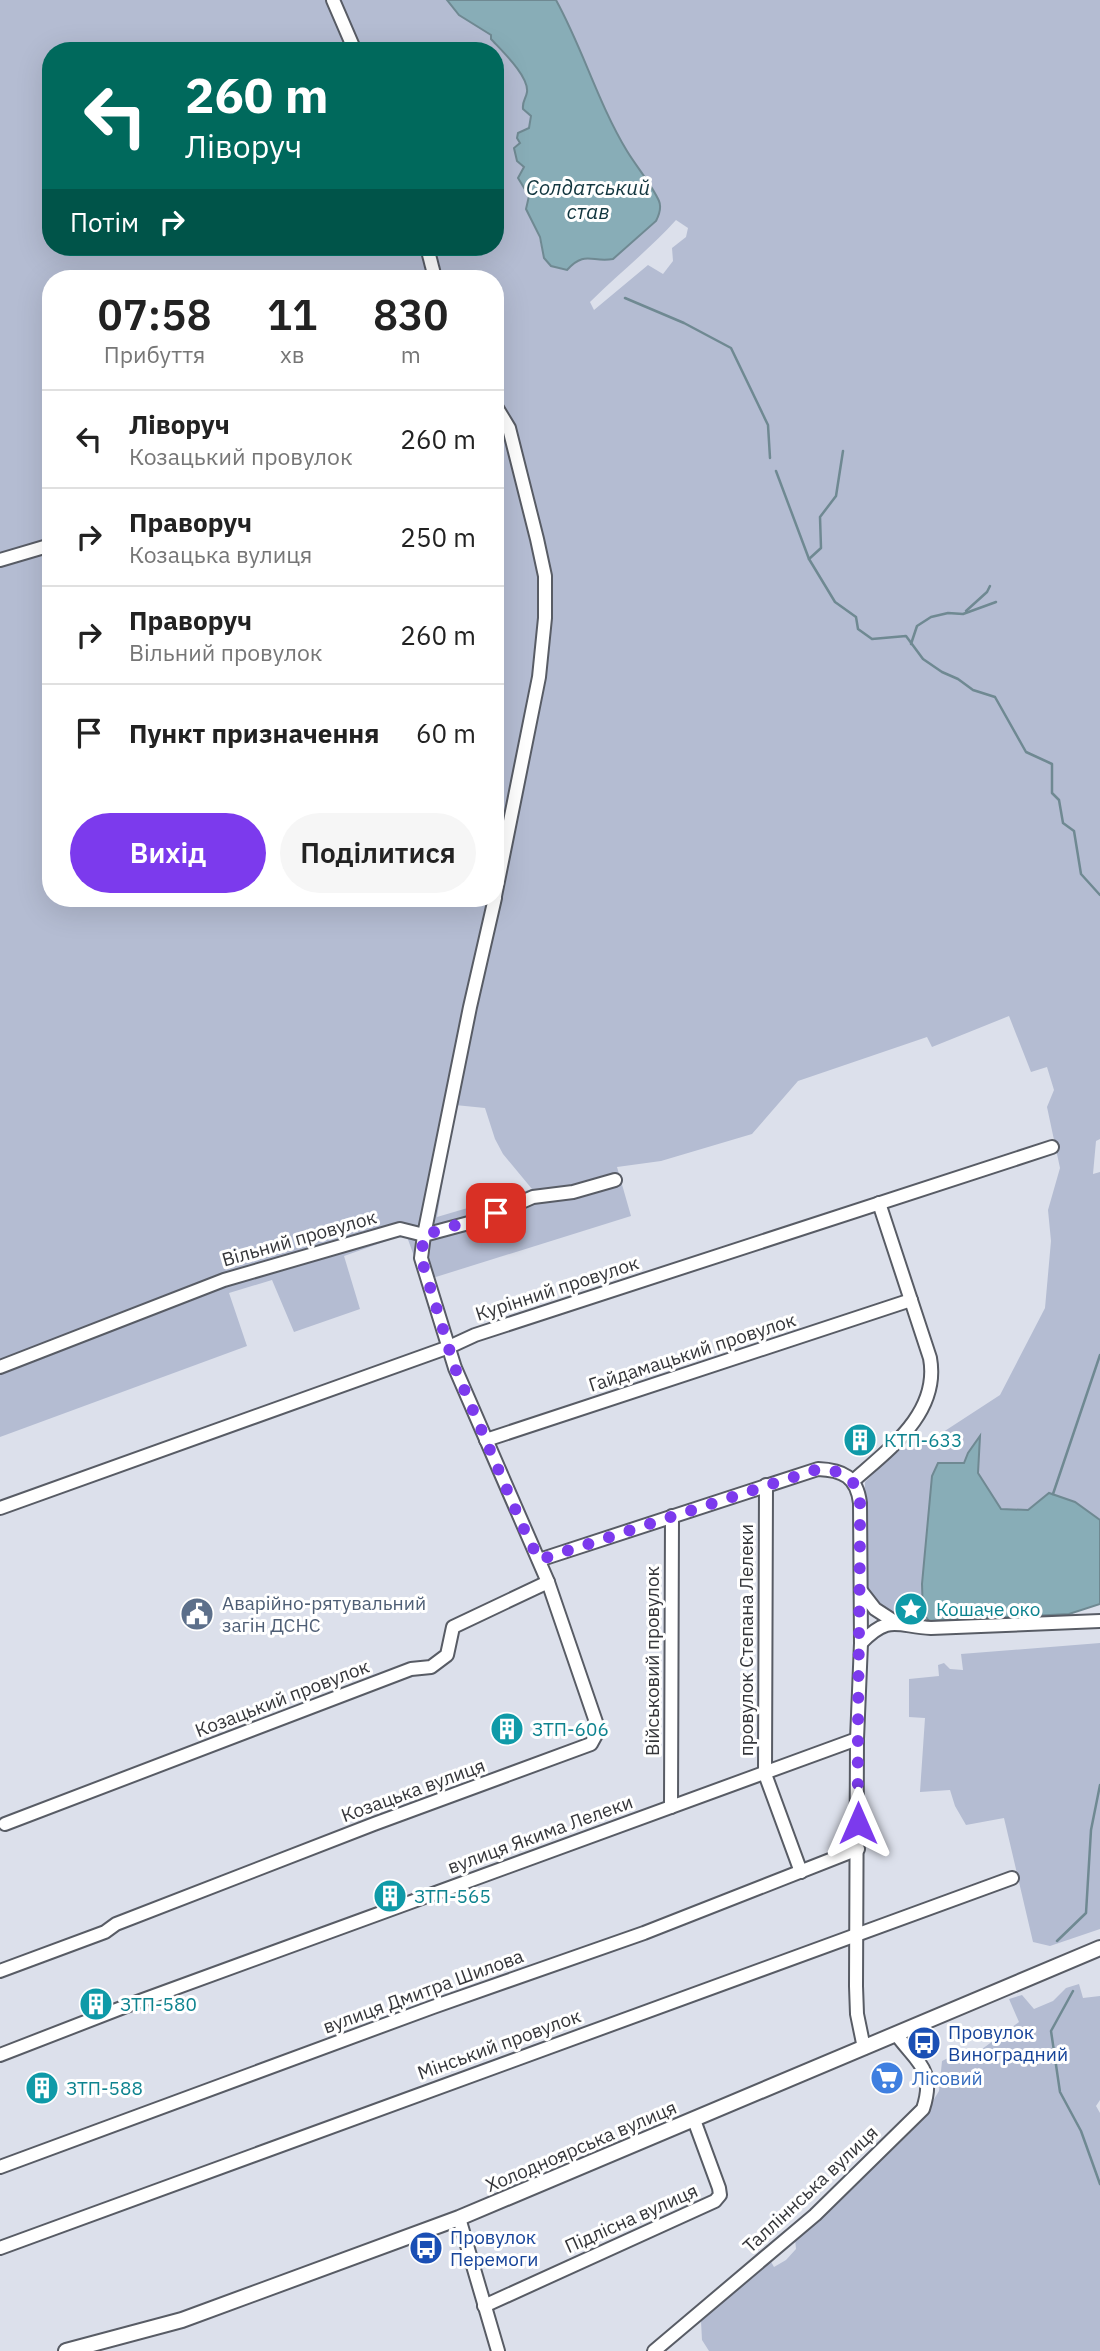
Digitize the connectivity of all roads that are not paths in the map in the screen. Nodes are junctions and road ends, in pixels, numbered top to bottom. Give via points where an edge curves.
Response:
1 (333, 0) edge
2 (351, 42) edge
3 (504, 421) edge
4 (42, 548) edge
5 (0, 560) edge
6 (504, 852) edge
7 (493, 907) edge
8 (1052, 1147) dead end
9 (615, 1180) dead end
10 (879, 1203) junction
11 (424, 1235) junction
12 (911, 1300) junction
13 (449, 1347) junction
14 (0, 1367) edge
15 (486, 1440) junction
16 (853, 1481) junction
17 (766, 1485) junction
18 (0, 1508) edge
19 (672, 1516) junction
20 (539, 1560) junction
21 (548, 1582) junction
22 (860, 1591) junction
23 (1100, 1621) edge
24 (895, 1622) junction
25 (861, 1643) junction
26 (857, 1739) junction
27 (765, 1774) junction
28 (671, 1807) junction
29 (5, 1824) dead end
30 (858, 1849) junction
31 (801, 1872) junction
32 (1012, 1878) dead end
33 (856, 1934) junction
34 (1100, 1948) edge
35 (0, 1971) edge
36 (896, 2034) junction
37 (864, 2048) junction
38 (0, 2055) edge
39 (694, 2120) junction
40 (0, 2167) edge
41 (459, 2218) junction
42 (0, 2248) edge
43 (484, 2306) junction
44 (66, 2351) edge
45 (498, 2351) edge
46 (654, 2351) edge

1 - 2 street
3 - 6 street via 545,576 545,618 539,677
4 - 5 street
7 - 11 street
8 - 10 street, Курінний провулок
9 - 11 street, Вільний провулок via 533,1197 480,1220
10 - 12 street
10 - 13 street, Курінний провулок
11 - 13 street, Козацька вулиця via 421,1258
11 - 14 street, Вільний провулок via 400,1229 224,1280
12 - 15 street, Гайдамацький провулок
12 - 16 street via 930,1358 932,1387 900,1438
13 - 15 street, Козацька вулиця
13 - 18 street, Курінний провулок
15 - 20 street, Козацька вулиця
16 - 17 street via 818,1469
16 - 22 street via 860,1503
17 - 19 street
17 - 27 street, провулок Степана Лелеки
19 - 20 street
19 - 28 street, Військовий провулок
20 - 21 street, Козацька вулиця
21 - 29 street, Козацький провулок via 453,1627 447,1655 431,1667 411,1669
21 - 35 street, Козацька вулиця via 596,1722 591,1744
22 - 24 street via 874,1609
22 - 25 street
23 - 24 street via 931,1628
24 - 25 street via 874,1629
25 - 26 street
26 - 27 street, вулиця Якима Лелеки
26 - 30 street
27 - 28 street, вулиця Якима Лелеки
27 - 31 street, провулок Степана Лелеки
28 - 38 street, вулиця Якима Лелеки
30 - 31 street, вулиця Дмитра Шилова
30 - 33 street
31 - 40 street, вулиця Дмитра Шилова
32 - 33 street, Мінський провулок
33 - 37 street via 857,2014
33 - 42 street, Мінський провулок
34 - 36 main road, Холодноярська вулиця
36 - 37 main road, Холодноярська вулиця
36 - 46 street, Талліннська вулиця via 921,2062 928,2079 923,2109 815,2215
37 - 39 main road, Холодноярська вулиця
39 - 41 main road, Холодноярська вулиця
39 - 43 street, Підлісна вулиця via 719,2188 715,2201
41 - 43 street
41 - 44 main road, Холодноярська вулиця via 182,2320
43 - 45 street

